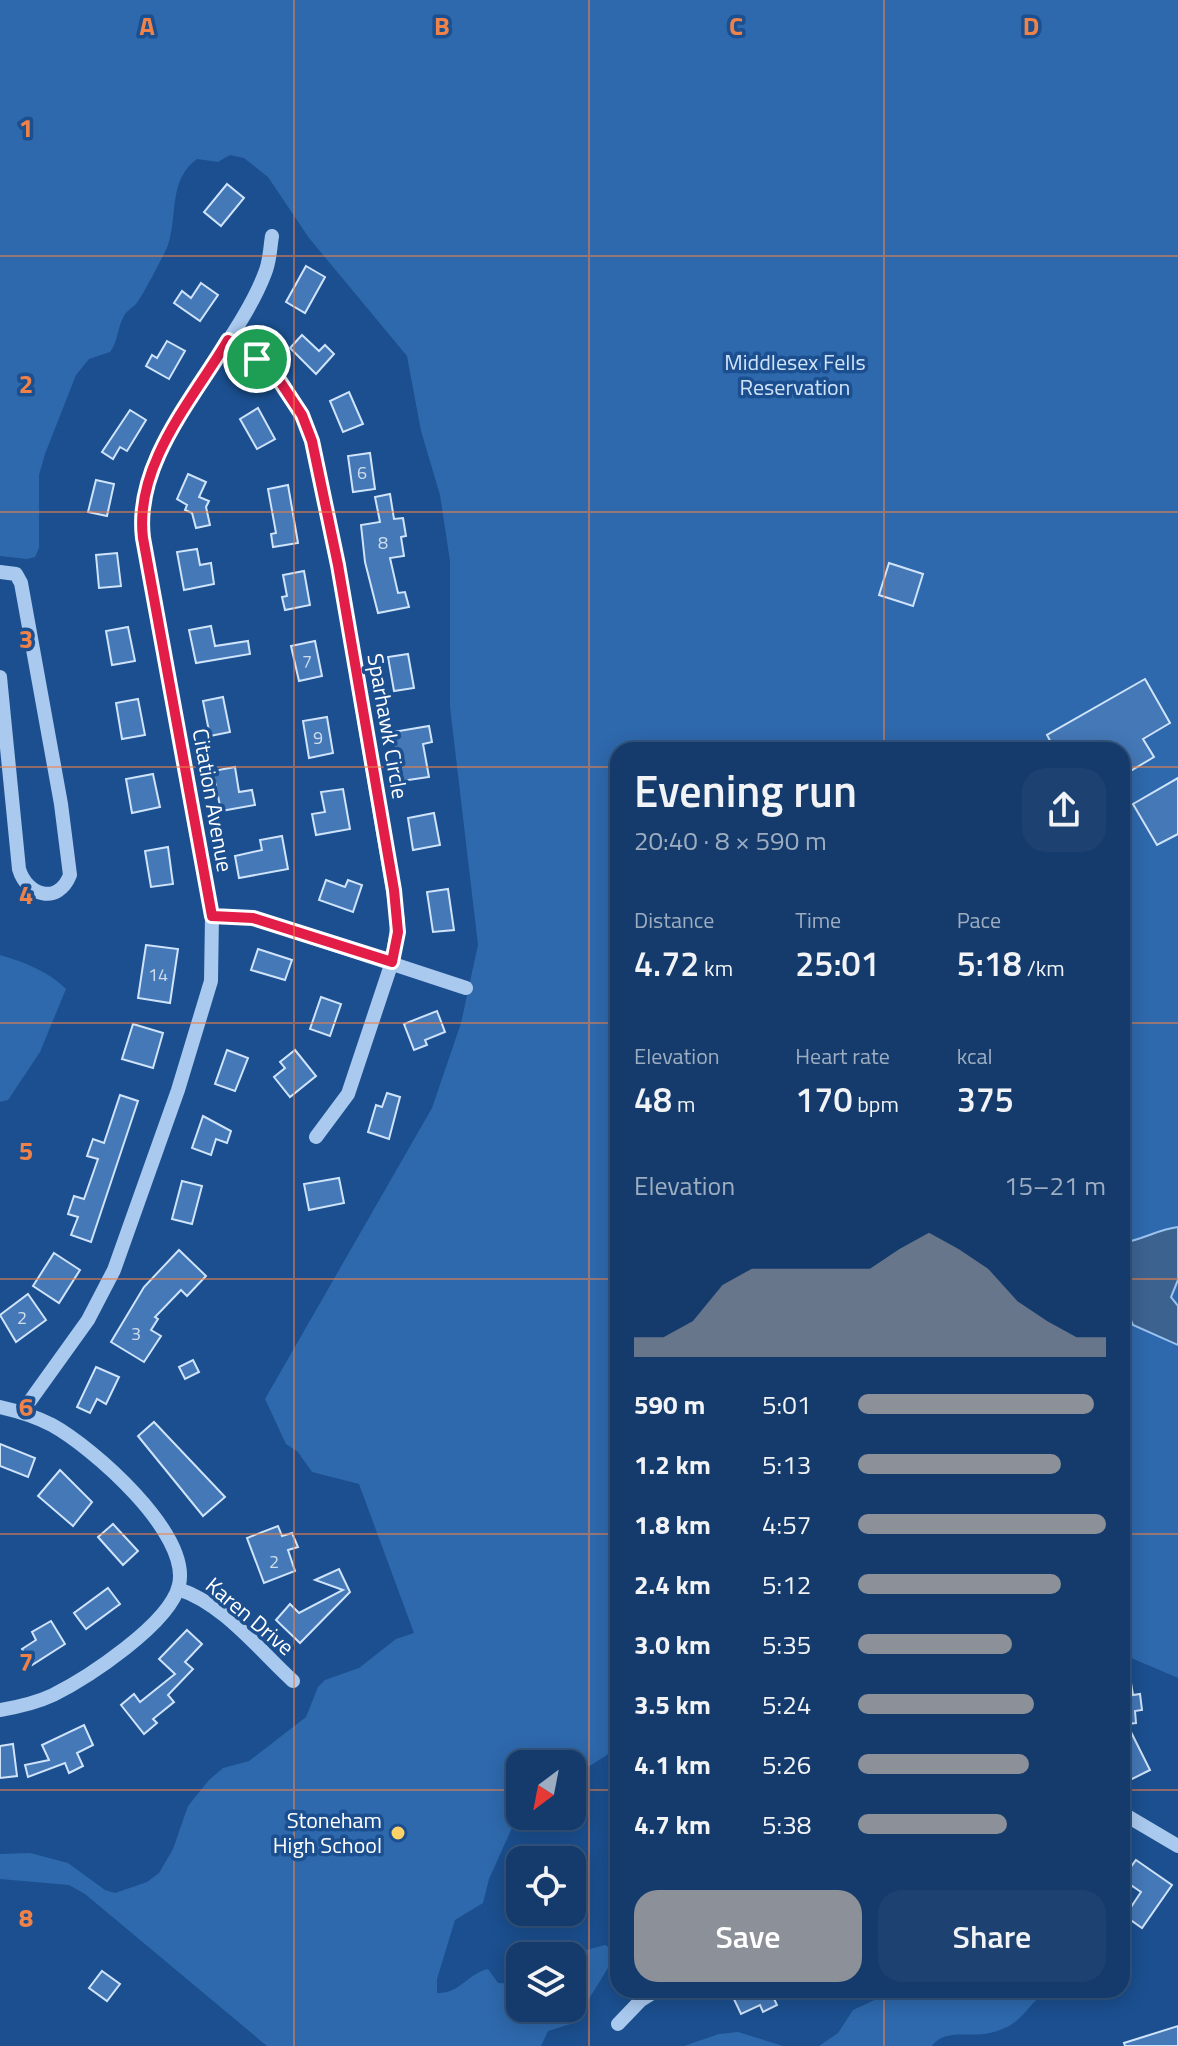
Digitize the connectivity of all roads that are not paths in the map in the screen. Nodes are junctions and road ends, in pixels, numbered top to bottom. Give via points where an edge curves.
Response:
1 (272, 236) dead end
2 (228, 340) junction
3 (0, 572) edge
4 (0, 677) edge
5 (212, 916) junction
6 (392, 962) junction
7 (466, 988) dead end
8 (316, 1137) dead end
9 (0, 1407) edge
10 (22, 1412) junction
11 (178, 1589) junction
12 (293, 1681) dead end
13 (0, 1710) edge
14 (1130, 1818) edge
15 (1178, 1846) edge
16 (644, 1998) edge
17 (618, 2024) dead end

1 - 2 street, Citation Avenue via 265,273
2 - 5 street, Citation Avenue via 153,467 141,507
2 - 6 street, Sparhawk Circle via 277,377 302,415 315,452 394,890 398,932
3 - 4 street via 13,573 21,583 61,804 70,875 53,894 30,888 19,869
5 - 6 street via 253,918
5 - 10 street, Citation Avenue via 213,964 205,1004 114,1270 83,1328
6 - 7 street
6 - 8 street, Sparhawk Circle via 348,1094
9 - 10 street
10 - 11 street via 60,1430 132,1492 172,1544 180,1573
11 - 12 street, Karen Drive via 219,1612
11 - 13 street via 154,1622 96,1668 43,1699
14 - 15 street
16 - 17 street

